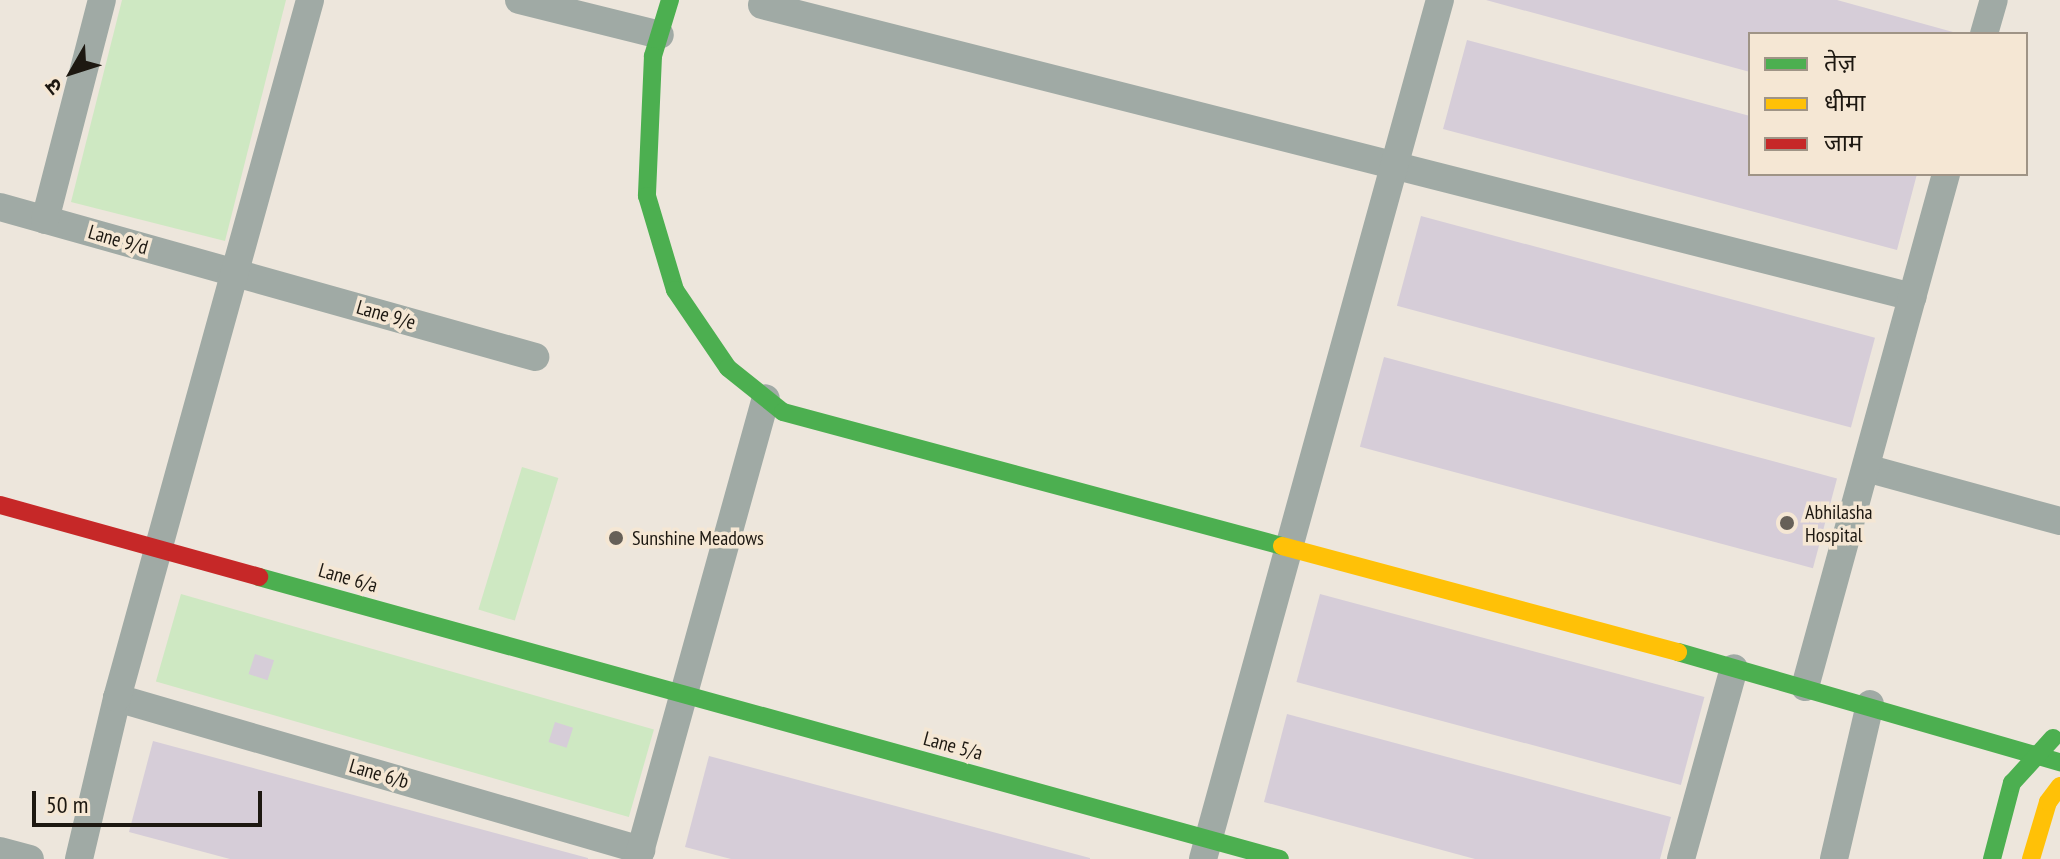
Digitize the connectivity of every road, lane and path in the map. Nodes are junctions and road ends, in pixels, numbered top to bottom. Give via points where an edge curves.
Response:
1 (102, 0) edge
2 (310, 0) edge
3 (519, 0) edge
4 (670, 0) edge
5 (1440, 0) edge
6 (1994, 0) edge
7 (762, 5) dead end
8 (1985, 32) edge
9 (660, 35) junction
10 (1394, 162) junction
11 (1945, 176) edge
12 (0, 207) edge
13 (45, 220) junction
14 (236, 274) junction
15 (1913, 297) junction
16 (535, 357) dead end
17 (766, 398) junction
18 (1866, 468) junction
19 (0, 505) edge
20 (2060, 521) edge
21 (1289, 548) junction
22 (160, 549) junction
23 (1734, 668) junction
24 (1805, 687) junction
25 (685, 695) junction
26 (117, 698) junction
27 (1870, 704) junction
28 (2060, 734) edge
29 (2035, 753) junction
30 (2060, 762) edge
31 (2060, 786) edge
32 (1206, 849) edge
33 (0, 851) edge
34 (640, 855) edge
35 (30, 859) edge
36 (79, 859) edge
37 (1280, 859) edge
38 (1681, 859) edge
39 (1834, 859) edge
40 (1992, 859) edge
41 (2031, 859) edge

1 - 13 street
2 - 14 street
3 - 9 street
4 - 9 street
5 - 10 street
6 - 8 street
7 - 10 street
9 - 17 street via 653,56 647,196 675,290 728,368
10 - 15 street
10 - 21 street
11 - 15 street
12 - 13 street, Lane 9/d
13 - 14 street, Lane 9/d
14 - 16 street, Lane 9/e
14 - 22 street
15 - 18 street
17 - 21 street via 783,412
17 - 25 street
18 - 20 street
18 - 24 street
19 - 22 street, Lane 6/a
21 - 23 street
21 - 32 street
22 - 25 street, Lane 6/a
22 - 26 street
23 - 24 street
23 - 38 street
24 - 27 street
25 - 32 street, Lane 5/a
25 - 34 street
26 - 34 street, Lane 6/b
26 - 36 street
27 - 29 street
27 - 39 street
28 - 29 street
29 - 30 street
29 - 40 street via 2012,783
31 - 41 street via 2048,802
32 - 37 street, Lane 5/a
33 - 35 street

